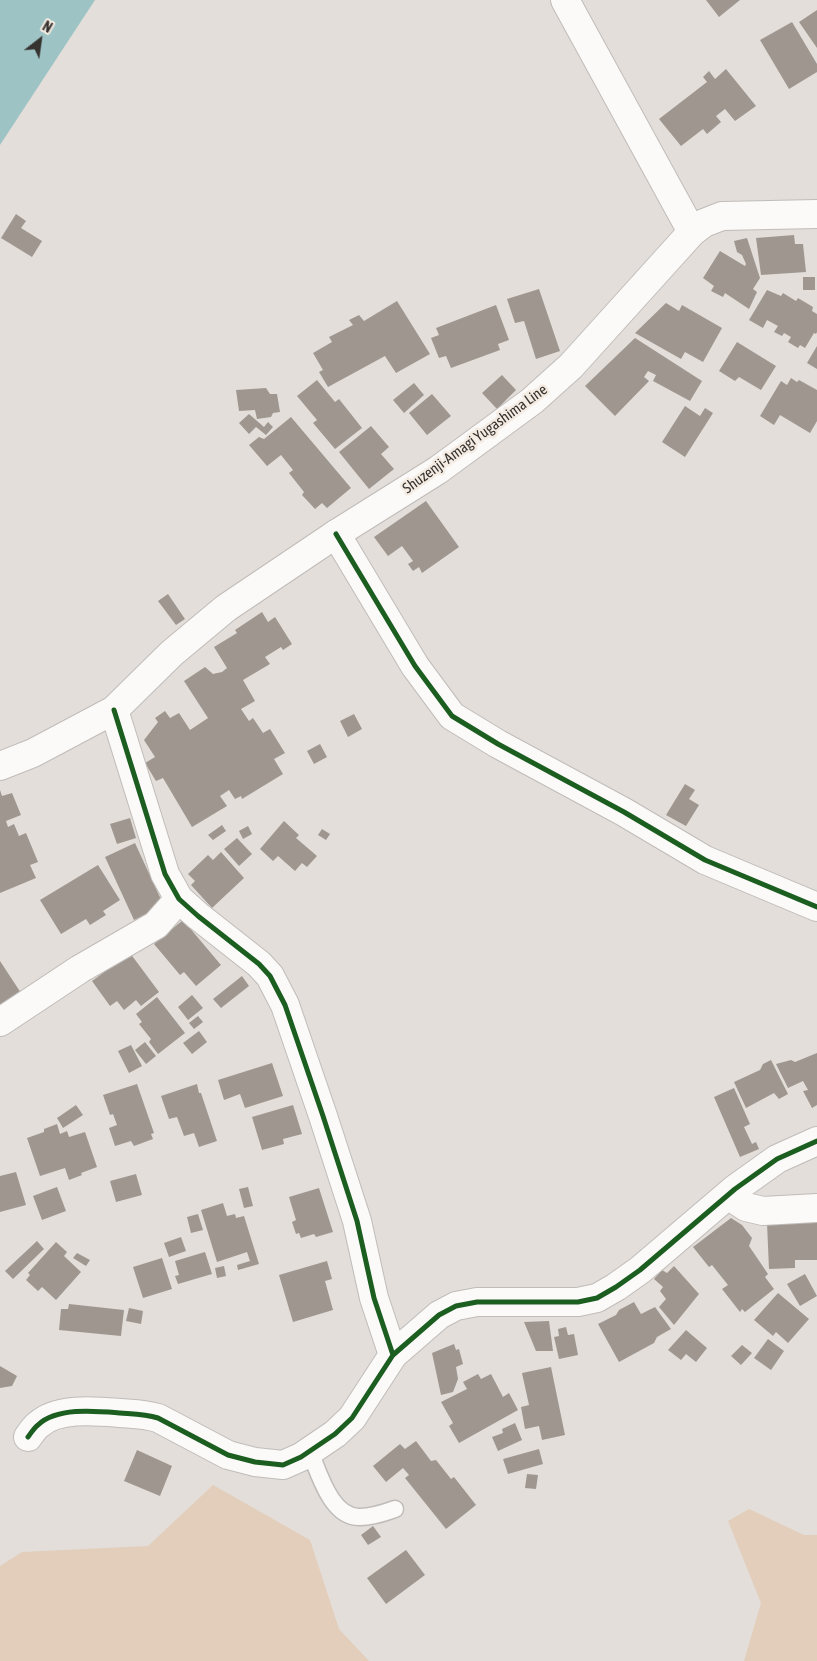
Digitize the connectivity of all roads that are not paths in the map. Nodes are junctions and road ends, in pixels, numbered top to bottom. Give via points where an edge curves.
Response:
1 (565, 0) edge
2 (817, 214) edge
3 (692, 232) junction
4 (336, 534) junction
5 (114, 710) junction
6 (0, 766) edge
7 (179, 899) junction
8 (817, 908) edge
9 (0, 1022) edge
10 (817, 1141) edge
11 (728, 1195) junction
12 (817, 1208) edge
13 (394, 1355) junction
14 (28, 1436) dead end
15 (310, 1452) junction
16 (395, 1509) dead end

1 - 3 street
2 - 3 street, Shuzenji-Amagi Yugashima Line via 722,216
3 - 4 street, Shuzenji-Amagi Yugashima Line via 571,366 532,401 438,470
4 - 5 street, Shuzenji-Amagi Yugashima Line via 226,608 172,653
4 - 8 street via 415,666 452,716 705,860
5 - 6 street, Shuzenji-Amagi Yugashima Line via 33,753
5 - 7 street via 165,874
7 - 9 street via 156,925
7 - 13 street via 259,964 270,976 285,1005 357,1221 374,1298
10 - 11 street via 777,1159
11 - 12 street via 746,1207 763,1211
11 - 13 street via 640,1270 597,1298 578,1302 476,1302 456,1306 439,1315
13 - 15 street via 352,1418
14 - 15 street via 49,1418 84,1410 146,1414 228,1455 255,1462 283,1465
15 - 16 lane via 335,1505 346,1514 358,1518

